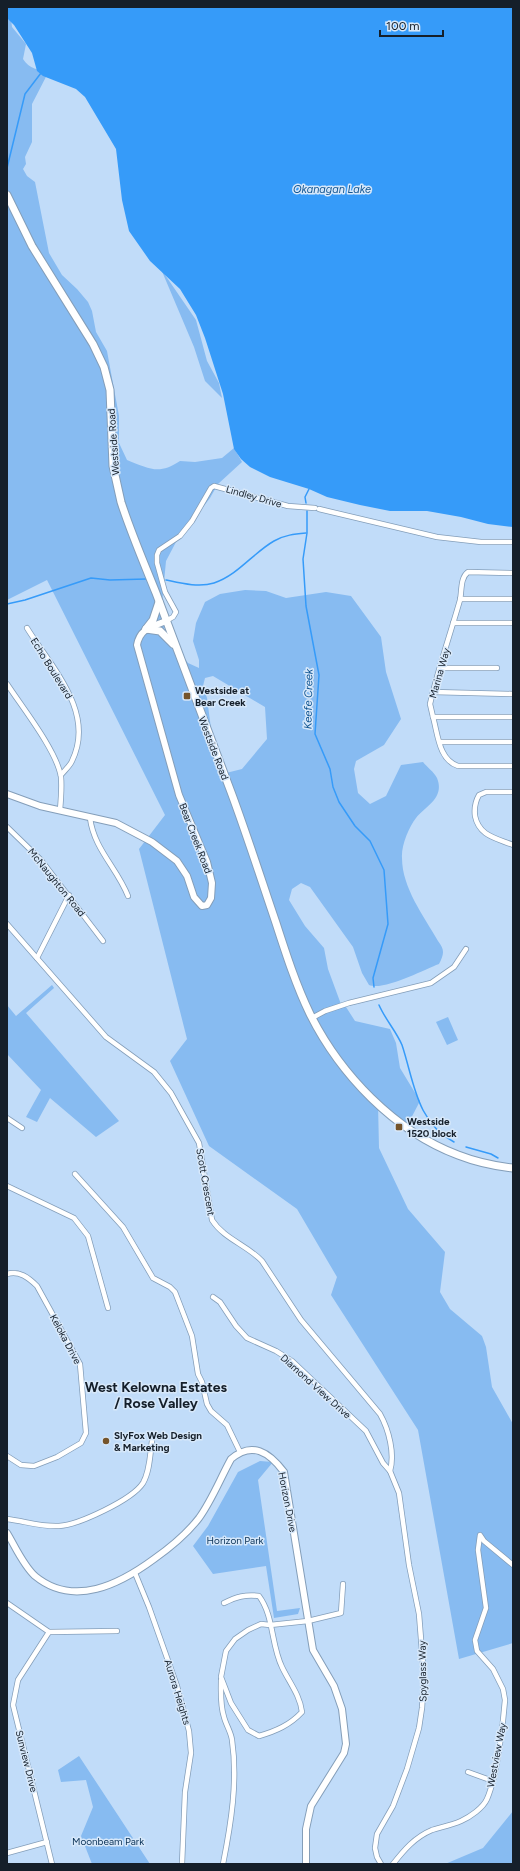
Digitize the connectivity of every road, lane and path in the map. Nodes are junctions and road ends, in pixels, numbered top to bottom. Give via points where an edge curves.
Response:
1 (7, 196) edge
2 (513, 542) edge
3 (513, 573) edge
4 (513, 599) edge
5 (460, 600) junction
6 (159, 602) junction
7 (166, 621) junction
8 (453, 623) junction
9 (513, 623) edge
10 (28, 628) dead end
11 (146, 629) junction
12 (177, 648) junction
13 (440, 668) junction
14 (497, 668) dead end
15 (7, 684) edge
16 (432, 692) junction
17 (513, 694) edge
18 (433, 717) junction
19 (513, 717) edge
20 (440, 742) junction
21 (513, 742) edge
22 (513, 766) edge
23 (61, 775) junction
24 (513, 792) edge
25 (7, 794) edge
26 (60, 810) junction
27 (90, 818) junction
28 (7, 827) edge
29 (513, 845) edge
30 (69, 895) junction
31 (128, 896) dead end
32 (7, 924) edge
33 (103, 940) dead end
34 (466, 950) dead end
35 (37, 958) junction
36 (312, 1018) junction
37 (7, 1118) edge
38 (22, 1128) dead end
39 (513, 1168) edge
40 (75, 1174) dead end
41 (7, 1186) edge
42 (7, 1274) edge
43 (213, 1297) dead end
44 (108, 1308) dead end
45 (152, 1441) dead end
46 (240, 1452) junction
47 (7, 1456) edge
48 (390, 1471) junction
49 (7, 1519) edge
50 (7, 1533) edge
51 (513, 1565) edge
52 (135, 1573) junction
53 (344, 1584) dead end
54 (7, 1603) edge
55 (224, 1603) dead end
56 (308, 1621) junction
57 (270, 1625) junction
58 (117, 1631) dead end
59 (49, 1632) junction
60 (221, 1677) junction
61 (468, 1772) dead end
62 (493, 1781) junction
63 (47, 1842) junction
64 (7, 1853) edge
65 (52, 1864) edge
66 (182, 1864) edge
67 (223, 1864) edge
68 (306, 1864) edge
69 (381, 1864) edge
70 (393, 1864) edge

1 - 6 main road, Westside Road via 32,246 93,344 104,367 110,390 112,466 116,484
2 - 7 street, Lindley Drive via 481,542 436,537 317,509 288,506 214,486 180,536 159,550 157,555 165,592 176,612
3 - 5 street, Marina Way via 468,572 462,580
4 - 5 street
5 - 8 street, Marina Way
6 - 7 main road, Westside Road
6 - 11 main road via 153,620
7 - 11 street
7 - 12 main road, Westside Road
8 - 9 street
8 - 13 street, Marina Way
10 - 23 street, Echo Boulevard via 66,688 77,713 76,748 72,762
11 - 12 main road via 160,631
11 - 27 street, Bear Creek Road via 139,636 137,645 179,795 207,862 212,883 211,898 207,905 199,904 187,876 177,860 168,853 116,823
12 - 36 main road, Westside Road
13 - 14 street
13 - 16 street, Marina Way
15 - 23 street via 45,741
16 - 17 street
16 - 18 street, Marina Way via 430,704
18 - 19 street
18 - 20 street, Marina Way
20 - 21 street
20 - 22 street, Marina Way via 445,758 451,764
23 - 26 street
24 - 29 street via 486,792 479,795 474,808 479,828
25 - 26 street, Bear Creek Road
26 - 27 street, Bear Creek Road
27 - 31 street via 96,842
28 - 30 street, McNaughton Road via 41,860
30 - 33 street, McNaughton Road
30 - 35 street
32 - 35 street, Scott Crescent
34 - 36 street via 454,967 431,983 349,1003
35 - 48 street, Scott Crescent via 106,1037 154,1072 171,1093 199,1143 212,1220 224,1233 256,1254 301,1320 380,1414 385,1423 393,1461
36 - 39 main road, Westside Road via 340,1063 378,1104 405,1125 459,1156 490,1165
37 - 38 street
40 - 46 street via 123,1227 153,1278 175,1292 192,1336 198,1374 207,1404 227,1425
41 - 44 street via 74,1218 88,1236
42 - 47 street, Keloka Drive via 13,1272 29,1278 37,1286 80,1364 86,1433 81,1443 57,1457 34,1466 21,1465
43 - 48 street, Diamond View Drive via 220,1302 247,1338 292,1361 366,1431
45 - 49 street via 142,1484 93,1517 60,1526
46 - 52 street via 231,1459 209,1501 188,1532
46 - 56 street, Horizon Drive via 257,1450 268,1454 284,1472
48 - 69 street, Spyglass Way via 399,1493 419,1614 424,1677 420,1721 407,1769 393,1806 377,1834 375,1848
50 - 52 street via 34,1575 60,1590 98,1590
51 - 62 street, Westview Way via 480,1535 478,1550 486,1608 475,1640 477,1651 493,1669 504,1689 505,1700
52 - 66 street, Aurora Heights via 171,1669 186,1713 189,1731 191,1753 185,1792
53 - 56 street via 341,1613
54 - 59 street
55 - 57 street via 243,1596 259,1596 264,1603
56 - 57 street
56 - 68 street, Horizon Drive via 313,1650 334,1686 342,1709 346,1744 344,1753 311,1807 306,1829
57 - 60 street via 261,1624 235,1640 226,1651
57 - 60 street via 281,1666 301,1702 302,1712 279,1729 259,1736 248,1730 231,1704
58 - 59 street
59 - 63 street, Sunview Drive via 18,1680 13,1705
60 - 67 street via 223,1710 232,1739 234,1787
61 - 62 street
62 - 70 street, Westview Way via 486,1801 475,1812 462,1821 420,1836
63 - 64 street
63 - 65 street, Sunview Drive

